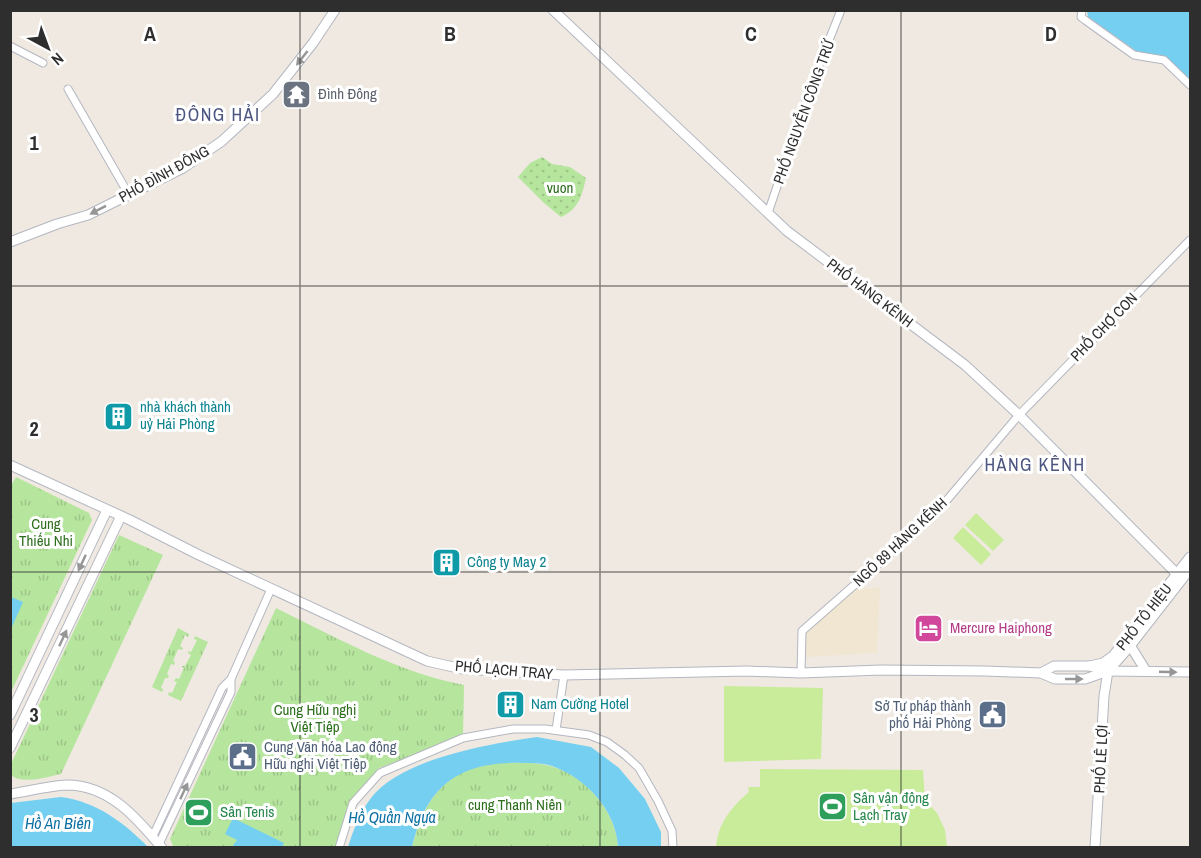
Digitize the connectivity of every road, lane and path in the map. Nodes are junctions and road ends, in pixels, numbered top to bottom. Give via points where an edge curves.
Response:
1 (335, 10) edge
2 (553, 10) edge
3 (841, 10) edge
4 (1082, 10) edge
5 (10, 46) edge
6 (43, 63) dead end
7 (1191, 85) edge
8 (68, 89) dead end
9 (129, 195) junction
10 (768, 213) junction
11 (1191, 240) edge
12 (10, 242) edge
13 (1019, 415) junction
14 (10, 465) edge
15 (107, 510) junction
16 (121, 516) junction
17 (1191, 557) edge
18 (1191, 569) edge
19 (1180, 576) junction
20 (271, 589) junction
21 (1129, 643) junction
22 (40, 654) junction
23 (52, 660) junction
24 (1089, 666) junction
25 (1108, 671) junction
26 (1146, 671) junction
27 (1191, 672) edge
28 (801, 673) junction
29 (1041, 673) junction
30 (564, 675) junction
31 (231, 679) junction
32 (10, 715) edge
33 (556, 730) junction
34 (200, 735) junction
35 (209, 739) junction
36 (10, 748) edge
37 (183, 770) junction
38 (192, 774) junction
39 (10, 794) edge
40 (153, 836) junction
41 (161, 846) edge
42 (339, 848) edge
43 (672, 848) edge
44 (1095, 848) edge

1 -> 9 main road, PHỐ ĐÌNH ĐÔNG via 273,94 222,141 183,168
2 - 10 main road, PHỐ HÀNG KÊNH
3 - 10 street, PHỐ NGUYỄN CÔNG TRỨ
4 - 7 street via 1081,17 1134,55 1164,60
5 - 6 street
8 - 9 street
9 -> 12 main road, PHỐ ĐÌNH ĐÔNG via 88,215
10 - 13 main road, PHỐ HÀNG KÊNH via 955,357
11 - 13 street, PHỐ CHỢ CON
13 - 19 main road, PHỐ HÀNG KÊNH
13 - 28 street, NGÕ 89 HÀNG KÊNH via 941,507 802,632
14 - 15 main road, PHỐ LẠCH TRAY
15 - 16 main road, PHỐ LẠCH TRAY
15 -> 22 main road
16 - 20 main road, PHỐ LẠCH TRAY
23 -> 16 main road
17 - 19 main road, PHỐ TÔ HIỆU
18 - 19 main road, PHỐ TÔ HIỆU
19 - 21 main road, PHỐ TÔ HIỆU
20 - 30 main road, PHỐ LẠCH TRAY via 427,661 462,669
20 - 31 street
21 - 24 main road, PHỐ TÔ HIỆU via 1103,663
21 - 25 main road, PHỐ TÔ HIỆU
21 - 26 main road
22 - 23 main road
22 - 32 main road
23 - 36 main road
24 - 25 main road, PHỐ LẠCH TRAY
24 - 29 main road, PHỐ LẠCH TRAY via 1054,666
25 - 26 main road
29 -> 25 main road, PHỐ LẠCH TRAY via 1055,679 1085,679
25 - 44 main road, PHỐ LÊ LỢI
26 -> 27 main road
28 - 29 main road, PHỐ LẠCH TRAY
28 - 30 main road, PHỐ LẠCH TRAY
30 - 33 street
31 - 34 street via 222,688
31 - 35 street via 231,692
33 - 42 street via 513,729 463,738 380,773 353,803
33 - 43 street via 607,742 639,768 672,831
34 - 35 street
34 - 37 street
35 - 38 street
37 - 38 street
37 - 40 street
41 -> 38 street
39 - 40 main road via 81,786 122,805
40 - 41 main road

